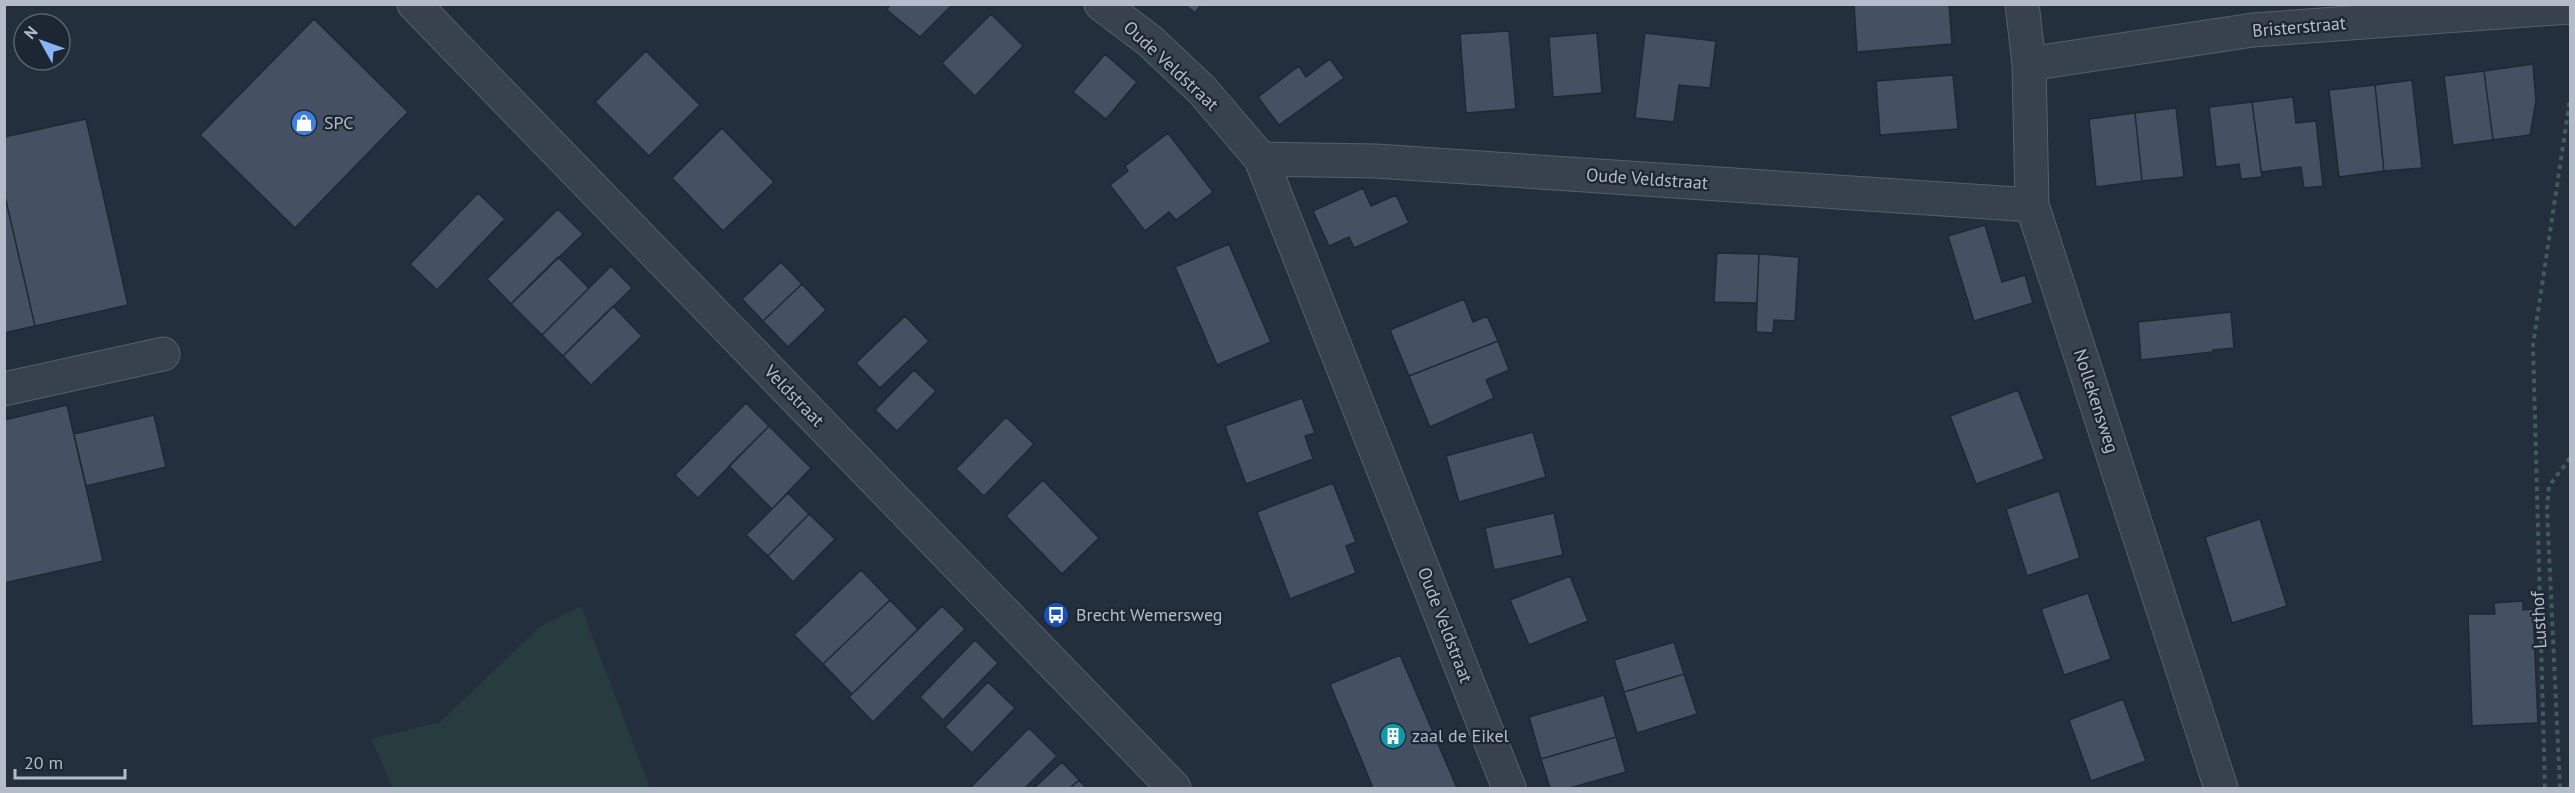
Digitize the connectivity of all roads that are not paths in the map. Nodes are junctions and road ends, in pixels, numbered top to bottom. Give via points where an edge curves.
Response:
1 (414, 4) edge
2 (1101, 4) edge
3 (2022, 4) edge
4 (2571, 7) edge
5 (2252, 17) edge
6 (2029, 64) junction
7 (1262, 159) junction
8 (2032, 205) junction
9 (163, 354) dead end
10 (4, 389) edge
11 (1174, 789) edge
12 (1509, 789) edge
13 (2221, 789) edge

1 - 11 street, Veldstraat
2 - 7 street, Oude Veldstraat via 1150,41 1202,90
3 - 6 street, Nollekensweg
4 - 5 street, Bristerstraat
5 - 6 street, Bristerstraat
6 - 8 street, Nollekensweg
7 - 8 street, Oude Veldstraat via 1376,162
7 - 12 street, Oude Veldstraat
8 - 13 street, Nollekensweg
9 - 10 street

